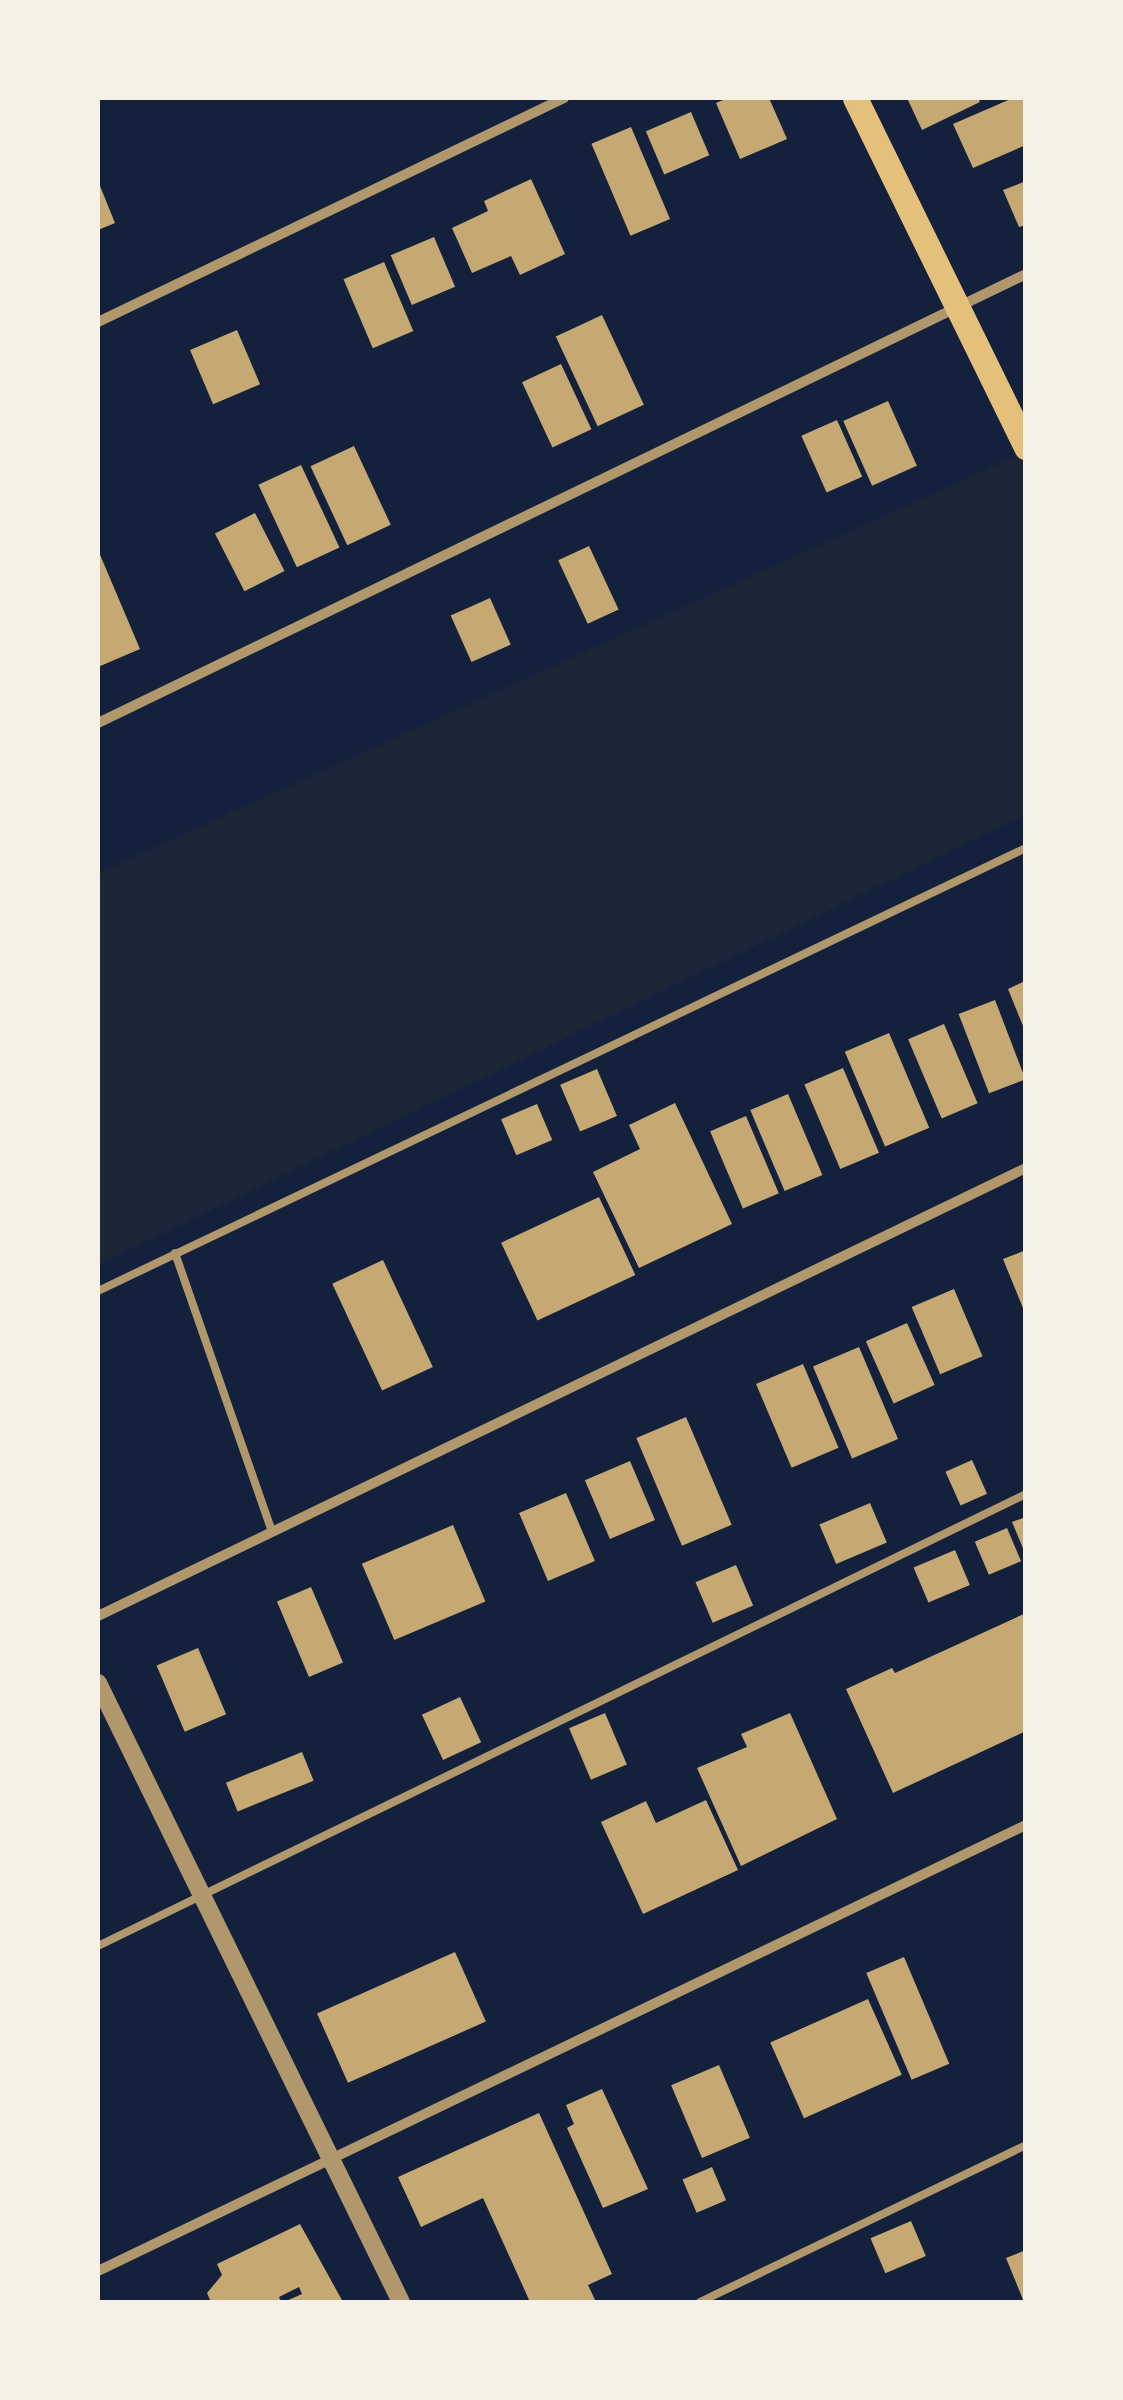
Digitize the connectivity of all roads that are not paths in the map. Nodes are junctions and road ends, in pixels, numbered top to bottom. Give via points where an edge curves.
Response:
1 (564, 98) edge
2 (855, 98) edge
3 (1026, 274) edge
4 (956, 306) junction
5 (98, 322) edge
6 (1026, 448) edge
7 (98, 723) edge
8 (1026, 848) edge
9 (1026, 1168) edge
10 (175, 1254) junction
11 (98, 1291) edge
12 (1026, 1494) edge
13 (272, 1532) junction
14 (98, 1616) edge
15 (98, 1683) edge
16 (1026, 1825) edge
17 (202, 1897) junction
18 (98, 1946) edge
19 (1026, 2145) edge
20 (330, 2160) junction
21 (98, 2271) edge
22 (400, 2302) edge
23 (700, 2302) edge

1 - 5 street
2 - 4 main road
3 - 4 street
4 - 6 main road
4 - 7 street
8 - 10 lane
9 - 13 street
10 - 11 lane
10 - 13 lane
12 - 17 lane
13 - 14 street
15 - 17 street
16 - 20 street
17 - 18 lane
17 - 20 street
19 - 23 lane
20 - 21 street
20 - 22 street

